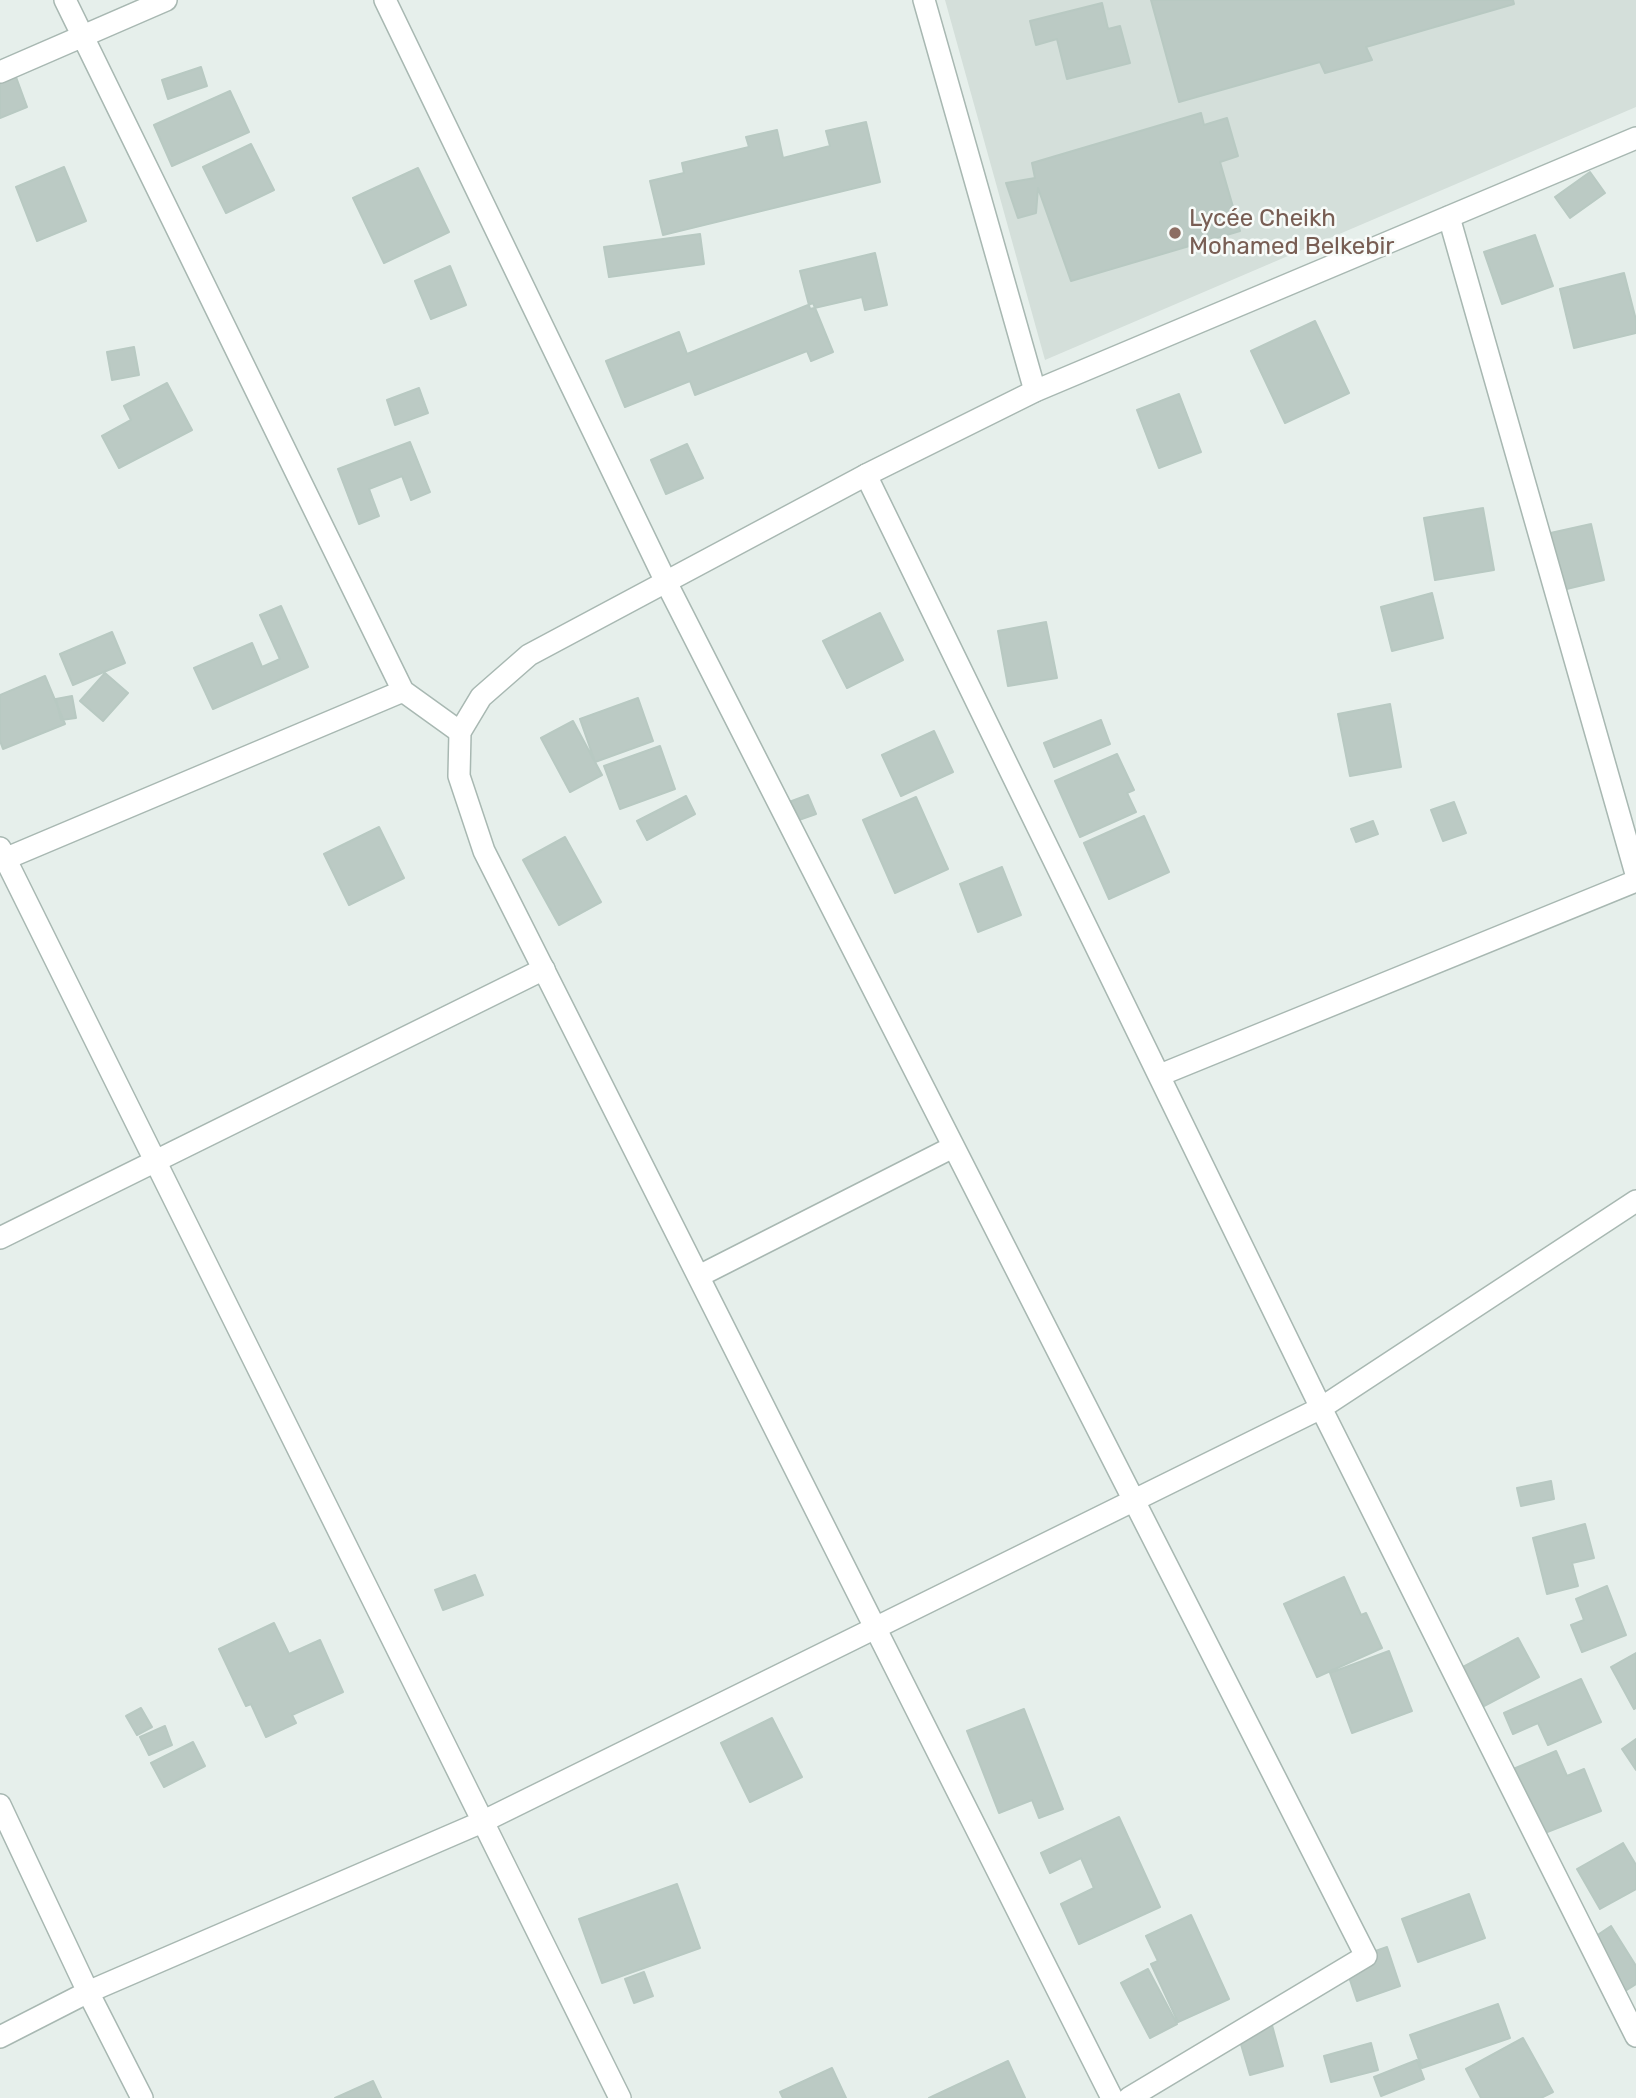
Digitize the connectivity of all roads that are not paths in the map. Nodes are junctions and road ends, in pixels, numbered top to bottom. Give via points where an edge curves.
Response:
1 (65, 0) edge
2 (166, 0) edge
3 (385, 0) edge
4 (924, 0) edge
5 (82, 37) junction
6 (0, 72) edge
7 (1636, 138) edge
8 (1449, 217) junction
9 (1035, 391) junction
10 (866, 475) junction
11 (666, 582) junction
12 (403, 691) junction
13 (460, 732) junction
14 (2, 856) edge
15 (1636, 874) edge
16 (1636, 881) edge
17 (544, 969) junction
18 (1160, 1075) junction
19 (953, 1147) junction
20 (154, 1162) junction
21 (1636, 1201) edge
22 (0, 1238) edge
23 (699, 1276) junction
24 (1321, 1408) junction
25 (1133, 1501) junction
26 (876, 1628) junction
27 (0, 1805) edge
28 (482, 1822) junction
29 (88, 1992) junction
30 (1636, 2036) edge
31 (0, 2037) edge
32 (142, 2098) edge
33 (620, 2098) edge
34 (1112, 2098) edge
35 (1129, 2098) edge

1 - 5 street
2 - 5 street
3 - 11 street
4 - 9 street
5 - 6 street
5 - 12 street
7 - 8 street
8 - 9 street
8 - 15 street
9 - 10 street
10 - 11 street
10 - 18 street
11 - 13 street via 529,655 481,697
11 - 19 street
12 - 13 street
12 - 14 street
13 - 17 street via 458,776 484,850
14 - 20 street
16 - 18 street
17 - 20 street
17 - 23 street
18 - 24 street
19 - 23 street
19 - 25 street
20 - 22 street
20 - 28 street
21 - 24 street
23 - 26 street
24 - 25 street
24 - 30 street
25 - 26 street
25 - 35 street via 1366,1956
26 - 28 street
26 - 34 street
27 - 29 street
28 - 29 street
28 - 33 street
29 - 31 street
29 - 32 street

